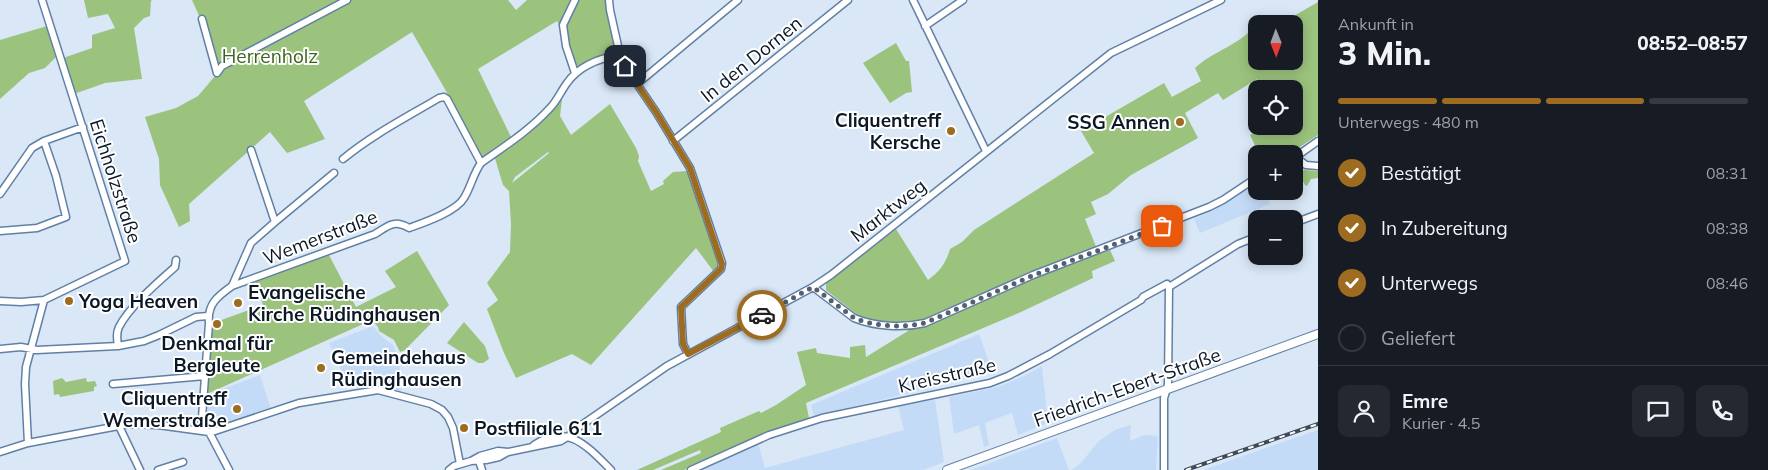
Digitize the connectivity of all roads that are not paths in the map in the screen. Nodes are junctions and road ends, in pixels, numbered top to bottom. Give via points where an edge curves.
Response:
1 (42, 0) edge
2 (347, 0) edge
3 (575, 0) edge
4 (609, 0) edge
5 (738, 0) edge
6 (848, 0) edge
7 (913, 0) edge
8 (963, 0) edge
9 (1221, 0) edge
10 (202, 19) dead end
11 (925, 26) junction
12 (620, 55) junction
13 (575, 73) junction
14 (637, 84) junction
15 (83, 127) junction
16 (44, 141) junction
17 (673, 141) junction
18 (1318, 141) edge
19 (251, 150) dead end
20 (986, 151) junction
21 (1303, 152) edge
22 (343, 159) dead end
23 (481, 163) junction
24 (1303, 163) edge
25 (1318, 166) edge
26 (334, 173) dead end
27 (1248, 183) edge
28 (0, 194) edge
29 (1318, 214) edge
30 (1303, 220) edge
31 (275, 222) junction
32 (0, 232) edge
33 (1248, 240) edge
34 (176, 260) dead end
35 (232, 286) junction
36 (813, 287) junction
37 (1169, 287) junction
38 (44, 300) junction
39 (0, 301) edge
40 (208, 316) junction
41 (1318, 334) edge
42 (118, 346) junction
43 (30, 348) junction
44 (0, 349) edge
45 (688, 354) junction
46 (205, 376) junction
47 (113, 384) dead end
48 (1166, 390) junction
49 (119, 426) junction
50 (201, 430) junction
51 (209, 432) junction
52 (569, 436) junction
53 (28, 443) junction
54 (0, 452) edge
55 (479, 459) junction
56 (183, 462) dead end
57 (458, 467) edge
58 (140, 470) edge
59 (158, 470) edge
60 (229, 470) edge
61 (449, 470) edge
62 (482, 470) edge
63 (611, 470) edge
64 (691, 470) edge
65 (948, 470) edge
66 (1164, 470) edge

1 - 15 street, Eichholzstraße
2 - 10 street via 222,66 217,73
3 - 13 street via 563,25
4 - 12 street
5 - 14 street
6 - 17 street, In den Dornen
7 - 11 street
8 - 11 street
9 - 20 street, Marktweg via 1111,53
11 - 20 street
12 - 13 street, Wemerstraße via 596,61
12 - 14 street
13 - 23 street, Wemerstraße via 556,101 526,131
14 - 17 street
15 - 16 street
15 - 38 street, Eichholzstraße via 125,261
16 - 28 street via 32,148
16 - 32 street via 66,217 37,228
17 - 45 street via 690,168 722,264 721,269 681,307 683,344
18 - 21 street
19 - 31 street
20 - 36 street, Marktweg
22 - 23 street via 399,122 444,98
23 - 35 street, Wemerstraße via 459,204 408,231 400,223 395,223 375,234
24 - 25 street
26 - 31 street
27 - 36 street via 1209,207 1034,275 918,325 861,321
29 - 30 street
31 - 35 street via 251,243
33 - 37 street, Kreisstraße
34 - 42 street via 175,267 127,314 119,327
35 - 40 street, Wemerstraße via 217,296
36 - 45 street, Marktweg
37 - 48 street
37 - 64 street, Kreisstraße via 1167,284 1050,354 990,383 822,418 769,435
38 - 39 street
38 - 43 street
40 - 42 street via 196,317 159,335
40 - 46 street, Wemerstraße
41 - 48 street, Friedrich-Ebert-Straße
42 - 43 street
43 - 44 street
43 - 53 street via 25,384
45 - 52 street, Marktweg
46 - 47 street
46 - 50 street, Wemerstraße
48 - 65 street, Friedrich-Ebert-Straße
48 - 66 street
49 - 50 street via 140,424
49 - 53 street
49 - 58 street
50 - 51 street
51 - 57 street via 299,403 378,390 442,410 453,428
51 - 60 street
52 - 55 street via 561,441 508,452 498,451
52 - 63 street
53 - 54 street
55 - 57 street
55 - 62 street
56 - 59 street
57 - 61 street

